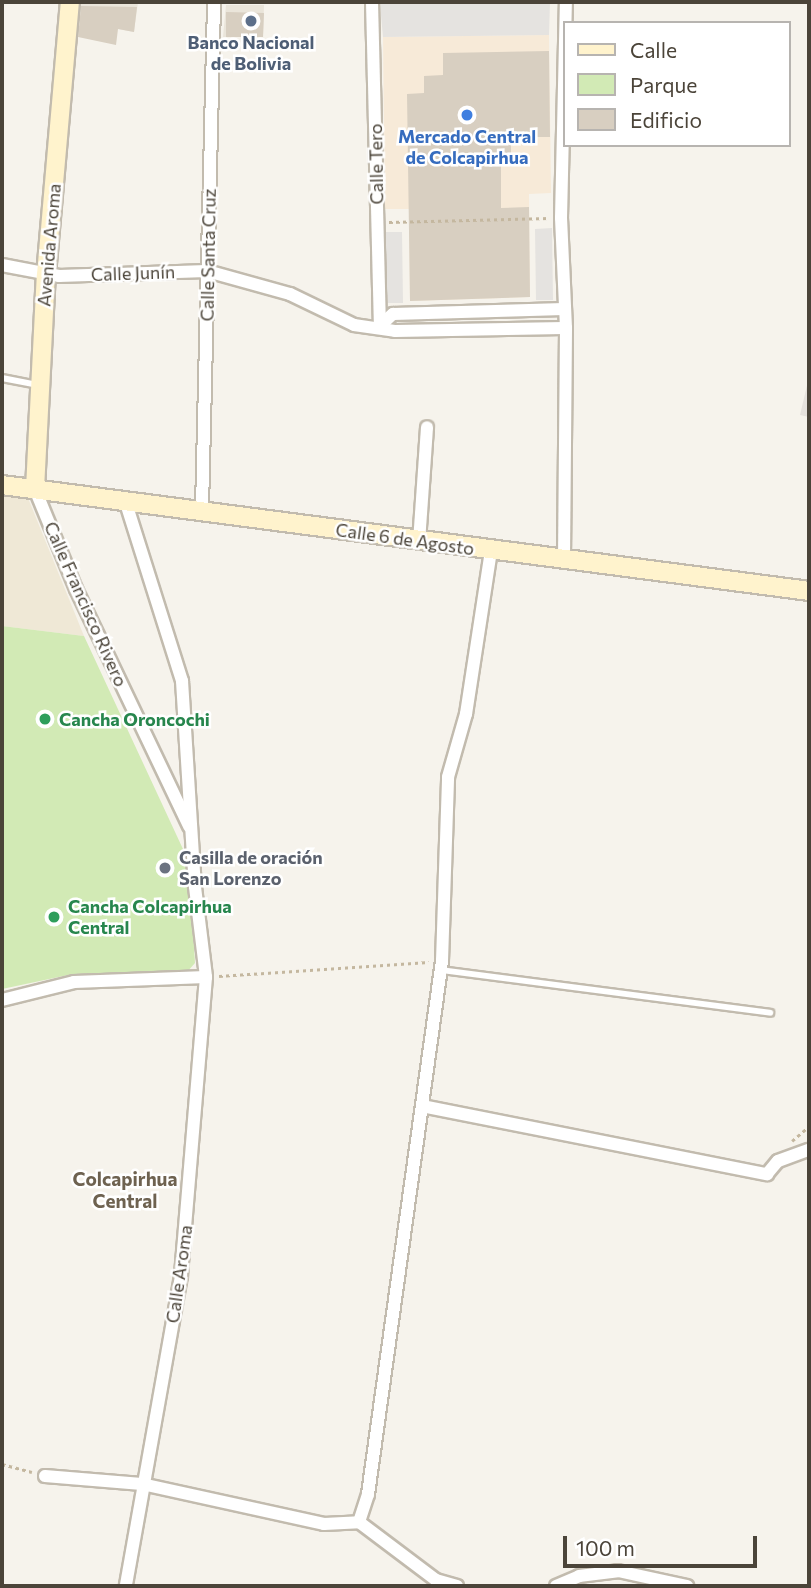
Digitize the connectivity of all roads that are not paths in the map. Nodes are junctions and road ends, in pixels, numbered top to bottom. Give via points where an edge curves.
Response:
1 (70, 2) edge
2 (214, 2) edge
3 (372, 2) edge
4 (566, 2) edge
5 (566, 21) edge
6 (563, 147) edge
7 (2, 265) edge
8 (207, 271) junction
9 (46, 275) junction
10 (564, 309) junction
11 (380, 326) junction
12 (566, 328) junction
13 (2, 378) edge
14 (39, 386) junction
15 (427, 428) dead end
16 (2, 485) edge
17 (36, 489) junction
18 (125, 500) junction
19 (202, 509) junction
20 (419, 542) junction
21 (491, 550) junction
22 (564, 559) junction
23 (809, 591) edge
24 (192, 833) junction
25 (441, 966) junction
26 (206, 977) junction
27 (2, 1000) edge
28 (770, 1013) dead end
29 (422, 1106) junction
30 (809, 1150) edge
31 (45, 1476) road end
32 (142, 1484) junction
33 (359, 1522) junction
34 (126, 1586) edge
35 (457, 1586) edge
36 (556, 1586) edge
37 (687, 1586) edge

1 - 9 main road, Avenida Aroma
2 - 8 street, Calle Santa Cruz
3 - 11 street, Calle Tero
4 - 5 street
6 - 10 street
7 - 9 street, Calle Junín
8 - 9 street, Calle Junín
8 - 11 street, Calle Junín via 290,293 354,325
8 - 19 street, Calle Santa Cruz
9 - 14 main road, Avenida Aroma
10 - 11 street via 393,314
10 - 12 street
11 - 12 street, Calle Junín via 394,331
12 - 22 street
13 - 14 lane
14 - 17 main road, Avenida Aroma
15 - 20 street
16 - 17 main road, Calle 6 de Agosto
17 - 18 main road, Calle 6 de Agosto
17 - 24 street, Calle Francisco Rivero via 76,589
18 - 19 main road, Calle 6 de Agosto
18 - 24 street, Calle Aroma via 182,681
19 - 20 main road, Calle 6 de Agosto
20 - 21 main road, Calle 6 de Agosto
21 - 22 main road, Calle 6 de Agosto
21 - 25 street via 466,714 448,777
22 - 23 main road, Calle 6 de Agosto
24 - 26 street, Calle Aroma
25 - 28 lane
25 - 29 street
26 - 27 street via 74,982
26 - 32 street, Calle Aroma via 181,1276
29 - 30 street via 768,1174 778,1161
29 - 33 street via 368,1494
31 - 32 street
32 - 33 street via 324,1524
32 - 34 street, Calle Aroma
33 - 35 street via 436,1580
36 - 37 street via 579,1576 618,1571

